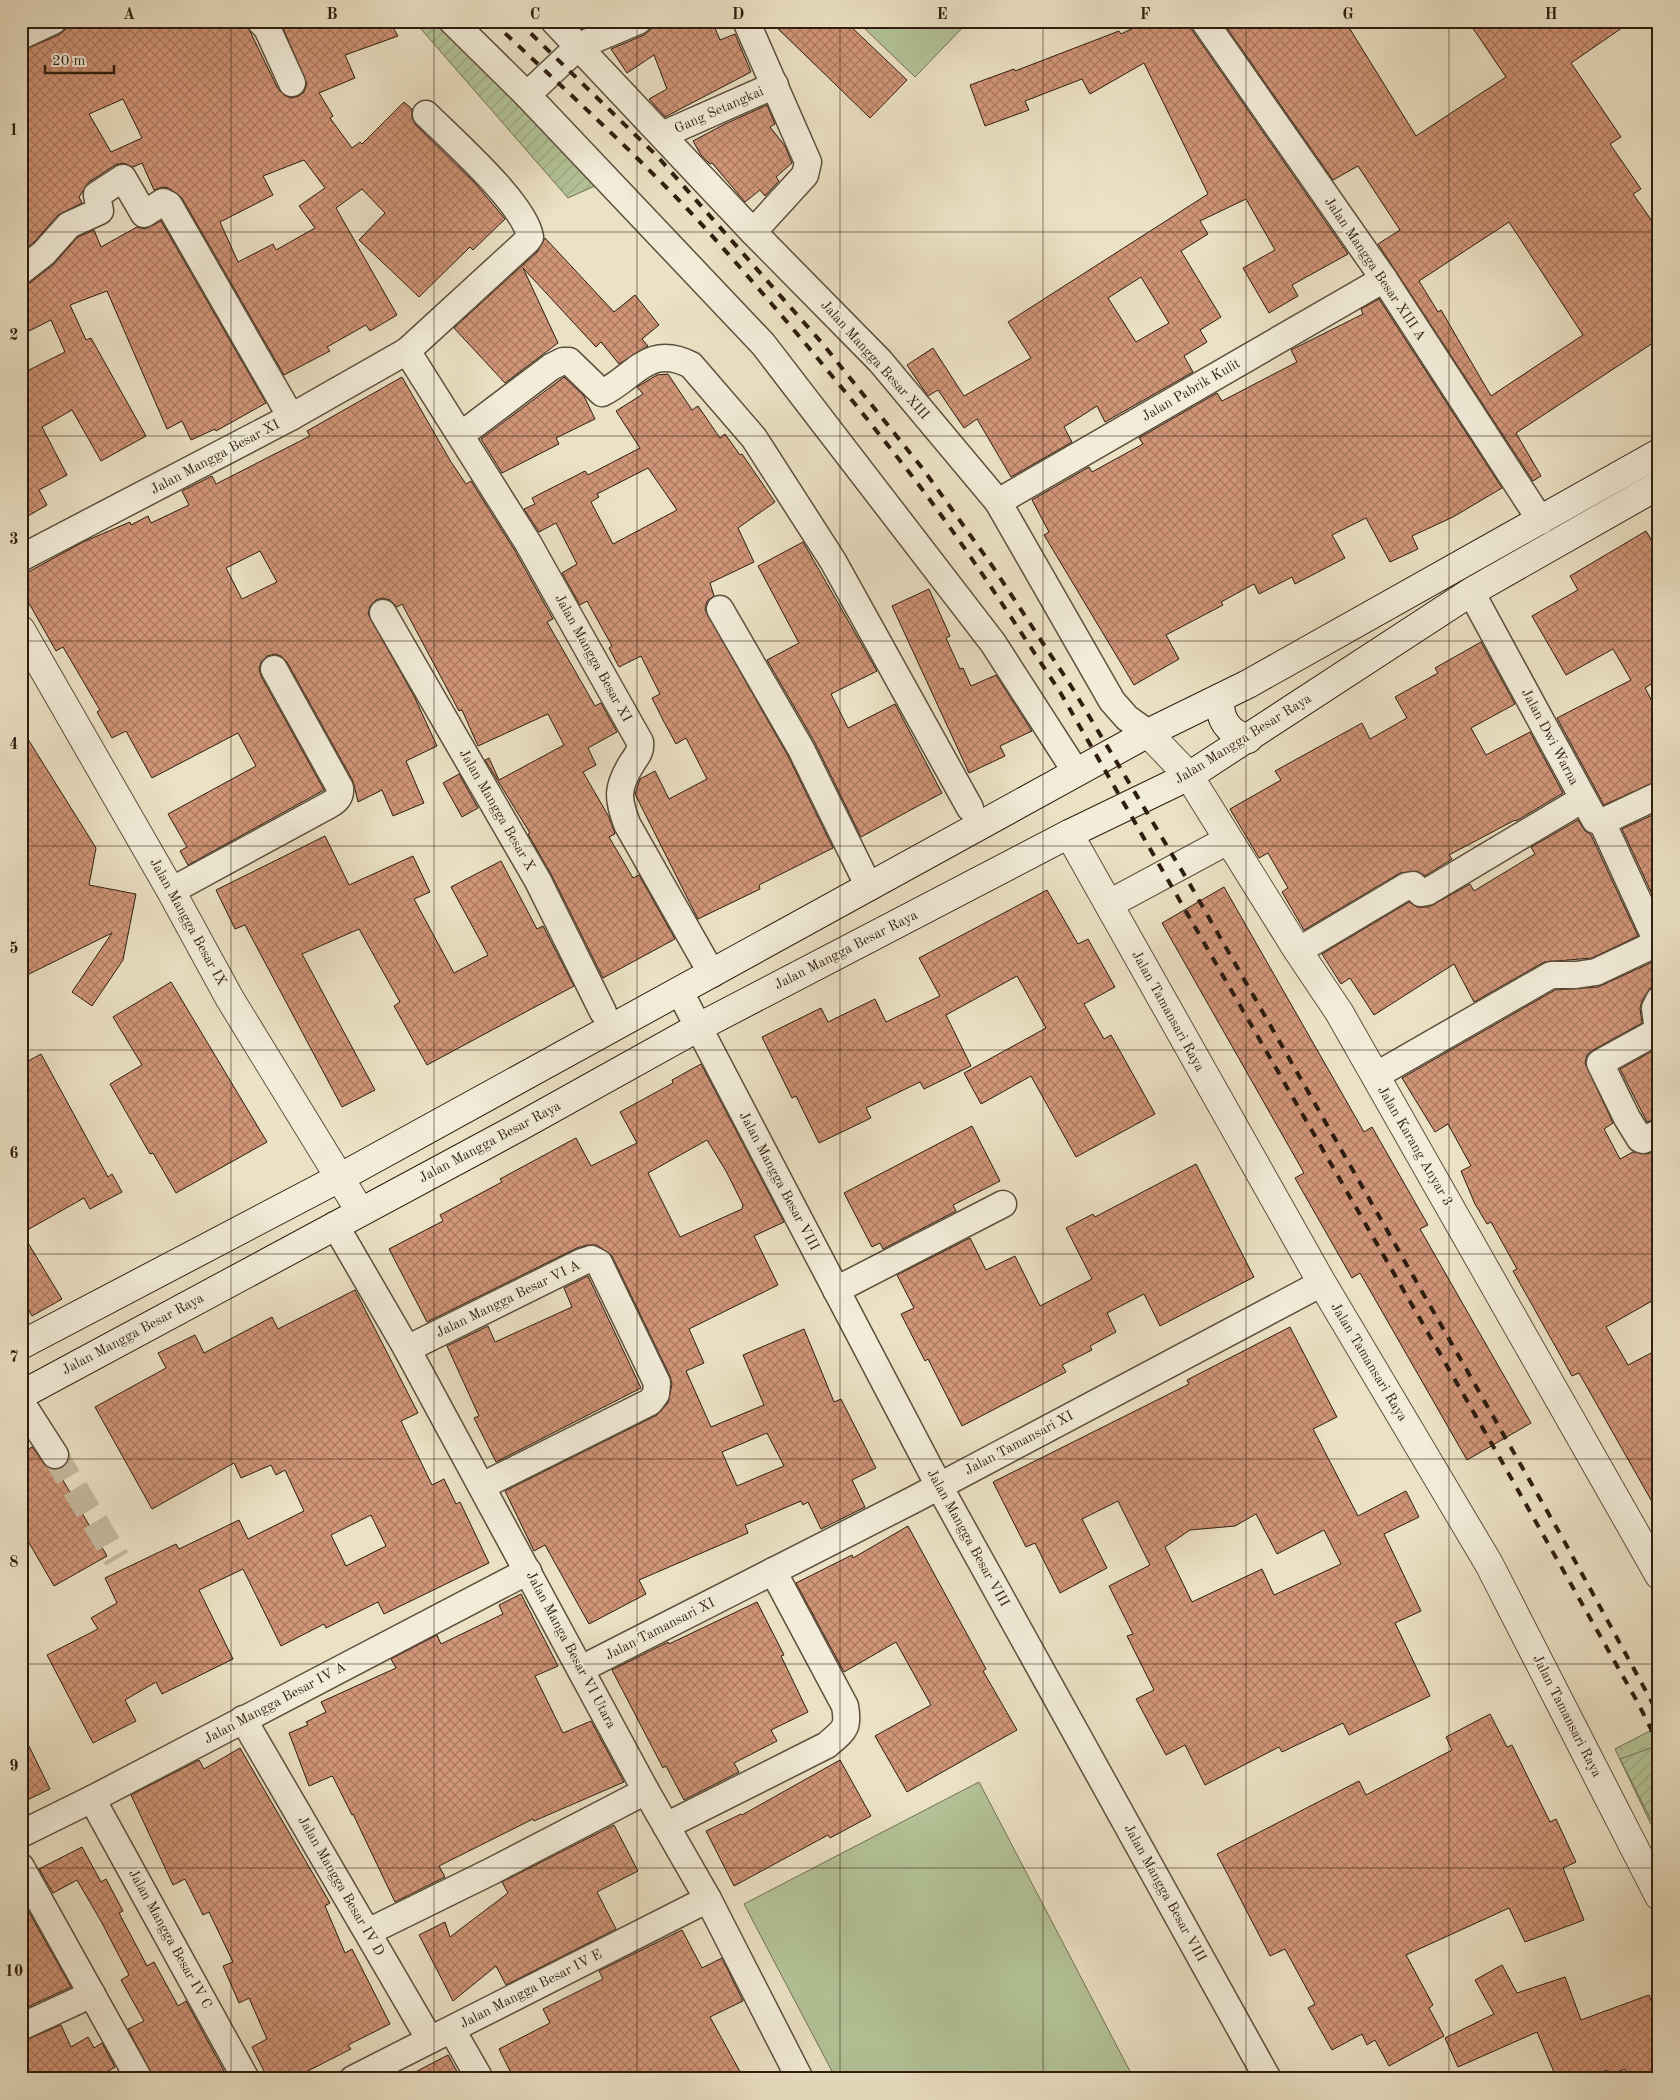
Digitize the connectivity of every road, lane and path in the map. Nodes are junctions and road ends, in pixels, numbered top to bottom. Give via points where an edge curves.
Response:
1 (53, 21) edge
2 (260, 21) edge
3 (452, 21) edge
4 (554, 21) edge
5 (638, 21) edge
6 (746, 21) edge
7 (1204, 21) edge
8 (21, 36) edge
9 (579, 46) junction
10 (292, 83) dead end
11 (775, 85) junction
12 (527, 95) junction
13 (426, 114) dead end
14 (662, 135) junction
15 (753, 232) junction
16 (21, 272) edge
17 (1384, 279) junction
18 (407, 351) junction
19 (291, 417) junction
20 (462, 434) junction
21 (1659, 453) edge
22 (1659, 485) edge
23 (998, 502) junction
24 (1540, 521) junction
25 (21, 558) edge
26 (1471, 592) junction
27 (720, 609) dead end
28 (383, 613) dead end
29 (21, 630) edge
30 (274, 669) dead end
31 (1220, 698) junction
32 (1148, 733) junction
33 (1248, 739) junction
34 (1076, 772) junction
35 (1189, 776) junction
36 (1659, 795) edge
37 (1583, 799) junction
38 (970, 808) dead end
39 (1602, 822) junction
40 (1069, 834) junction
41 (1228, 840) junction
42 (869, 886) junction
43 (171, 891) junction
44 (1109, 904) junction
45 (1298, 951) junction
46 (712, 974) junction
47 (680, 992) junction
48 (1659, 1000) edge
49 (603, 1012) dead end
50 (698, 1028) junction
51 (1375, 1076) junction
52 (1659, 1133) edge
53 (341, 1177) junction
54 (1002, 1204) dead end
55 (360, 1211) junction
56 (334, 1225) junction
57 (1322, 1283) junction
58 (836, 1290) junction
59 (21, 1345) edge
60 (406, 1349) junction
61 (21, 1395) edge
62 (21, 1402) edge
63 (55, 1454) tunnel mouth
64 (482, 1486) junction
65 (939, 1486) junction
66 (528, 1571) junction
67 (773, 1571) junction
68 (1659, 1575) edge
69 (581, 1669) junction
70 (248, 1726) junction
71 (646, 1792) junction
72 (92, 1799) junction
73 (666, 1826) junction
74 (21, 1834) edge
75 (21, 1867) edge
76 (1659, 1896) edge
77 (708, 1899) junction
78 (368, 1932) junction
79 (92, 1994) junction
80 (21, 2027) edge
81 (441, 2035) junction
82 (139, 2079) edge
83 (246, 2079) edge
84 (354, 2079) edge
85 (480, 2079) edge
86 (800, 2079) edge
87 (1268, 2079) edge

1 - 8 street
2 - 10 street via 267,28
3 - 12 street
4 - 9 street, Jalan Mangga Besar XIII
5 - 9 street
6 - 11 street
7 - 17 street, Jalan Mangga Besar XIII A
9 - 12 street
9 - 14 street, Jalan Mangga Besar XIII
11 - 14 street, Gang Setangkai
11 - 15 street via 804,149 808,170
12 - 34 street via 762,344 993,643
13 - 18 street, Jalan Mangga Besar XI via 513,202 530,237
14 - 15 street, Jalan Mangga Besar XIII
15 - 23 street, Jalan Mangga Besar XIII via 880,361
16 - 19 street via 44,254 69,225 100,211 97,195 123,178 144,214 163,202 169,205
17 - 23 street, Jalan Pabrik Kulit
17 - 24 street, Jalan Mangga Besar XIII A
18 - 19 street, Jalan Mangga Besar XI
18 - 20 street, Jalan Mangga Besar XI
19 - 25 street, Jalan Mangga Besar XI
20 - 38 street via 563,361 569,361 602,393 640,365 657,359 680,360 691,365 754,438 833,561
20 - 46 street, Jalan Mangga Besar XI via 528,543 640,742 641,749 620,786 619,804 627,824
21 - 24 main road
22 - 26 main road, Jalan Mangga Besar Raya
23 - 32 street, Jalan Mangga Besar XIII via 1112,701
24 - 31 main road
26 - 33 main road, Jalan Mangga Besar Raya
26 - 37 street, Jalan Dwi Warna
27 - 42 street via 801,749
28 - 49 street, Jalan Mangga Besar X via 538,881
29 - 43 main road, Jalan Mangga Besar IX
30 - 43 street via 340,788 340,795 329,805
31 - 32 main road
31 - 33 main road via 1222,720 1237,736
32 - 34 main road
32 - 35 main road, Jalan Karang Anyar 3
33 - 35 main road, Jalan Mangga Besar Raya
34 - 42 main road
35 - 40 main road, Jalan Mangga Besar Raya
35 - 41 main road, Jalan Karang Anyar 3
36 - 39 street
37 - 39 street, Jalan Dwi Warna via 1595,820
37 - 45 street via 1427,892 1421,893 1413,885 1407,886
39 - 51 street, Jalan Dwi Warna via 1654,935 1654,943 1596,972 1551,975
40 - 44 main road, Jalan Tamansari Raya
40 - 50 main road, Jalan Mangga Besar Raya
41 - 44 main road
41 - 45 main road, Jalan Karang Anyar 3
42 - 46 main road
43 - 53 main road, Jalan Mangga Besar IX via 230,999
44 - 57 main road, Jalan Tamansari Raya
45 - 51 main road, Jalan Karang Anyar 3 via 1339,1012
46 - 47 main road
47 - 50 street, Jalan Mangga Besar VIII
47 - 53 main road via 528,1064
48 - 52 street via 1655,1008 1658,1031 1600,1063 1640,1138 1643,1140
50 - 55 main road, Jalan Mangga Besar Raya
50 - 58 street, Jalan Mangga Besar VIII
51 - 68 main road, Jalan Karang Anyar 3
53 - 55 main road, Jalan Mangga Besar IX
53 - 59 main road
54 - 58 street
55 - 56 main road, Jalan Mangga Besar Raya
56 - 60 street, Jalan Manga Besar VI Utara
56 - 61 main road, Jalan Mangga Besar Raya
57 - 65 street, Jalan Tamansari XI
57 - 76 main road, Jalan Tamansari Raya via 1489,1564
58 - 65 street, Jalan Mangga Besar VIII
60 - 64 street, Jalan Manga Besar VI Utara
60 - 64 street, Jalan Mangga Besar VI A via 582,1262 592,1259 599,1263 657,1383 656,1394 650,1402
62 - 63 street
64 - 66 street, Jalan Manga Besar VI Utara
65 - 67 street, Jalan Tamansari XI
65 - 87 street, Jalan Mangga Besar VIII
66 - 69 street, Jalan Manga Besar VI Utara
66 - 70 street, Jalan Mangga Besar IV A
67 - 69 street, Jalan Tamansari XI
67 - 73 street via 844,1706 847,1722 843,1731 827,1745
69 - 71 street, Jalan Manga Besar VI Utara
70 - 72 street, Jalan Mangga Besar IV A
70 - 78 street, Jalan Mangga Besar IV D
71 - 73 street, Jalan Manga Besar VI Utara
71 - 78 street
72 - 74 street, Jalan Mangga Besar IV A
72 - 83 street, Jalan Mangga Besar IV C
73 - 77 street, Jalan Manga Besar VI Utara
75 - 79 street
77 - 81 street, Jalan Mangga Besar IV E
77 - 86 street, Jalan Manga Besar VI Utara
78 - 81 street, Jalan Mangga Besar IV D
79 - 80 street
79 - 82 street
81 - 84 street, Jalan Mangga Besar IV E
81 - 85 street, Jalan Mangga Besar IV D

